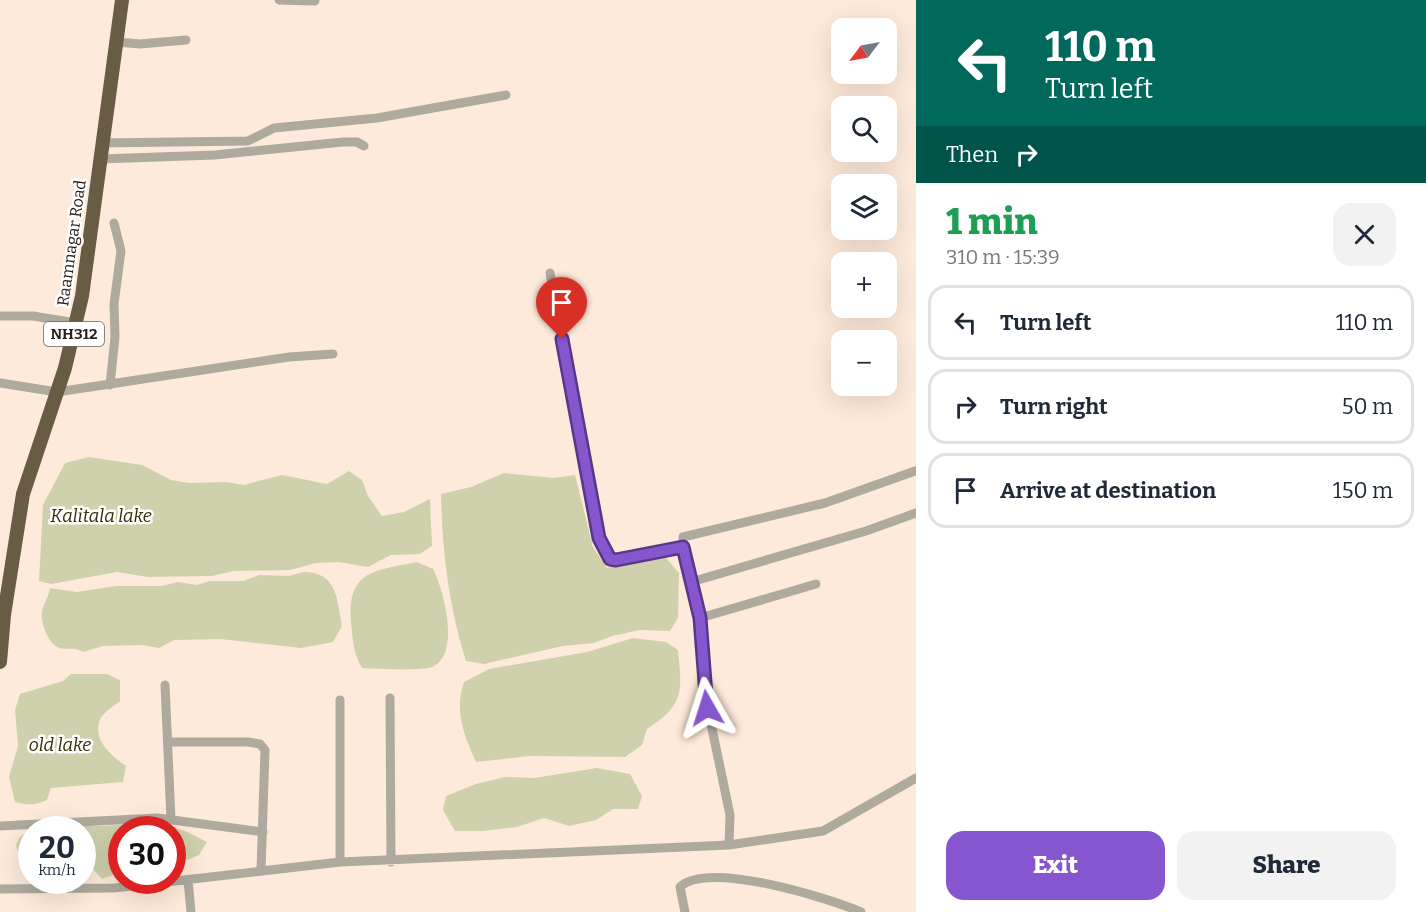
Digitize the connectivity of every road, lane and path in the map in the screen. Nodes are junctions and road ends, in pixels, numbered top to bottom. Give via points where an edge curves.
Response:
1 (122, 0) edge
2 (279, 0) edge
3 (315, 1) edge
4 (186, 40) dead end
5 (117, 42) junction
6 (506, 95) dead end
7 (102, 143) junction
8 (364, 146) dead end
9 (100, 159) junction
10 (114, 223) dead end
11 (550, 273) dead end
12 (0, 316) edge
13 (76, 323) junction
14 (333, 354) dead end
15 (0, 383) edge
16 (110, 385) junction
17 (57, 392) junction
18 (915, 471) edge
19 (916, 513) edge
20 (683, 547) junction
21 (691, 582) junction
22 (816, 584) dead end
23 (700, 618) junction
24 (0, 662) edge
25 (165, 685) dead end
26 (390, 698) dead end
27 (340, 700) dead end
28 (168, 742) junction
29 (916, 778) edge
30 (171, 816) edge
31 (108, 820) edge
32 (186, 822) edge
33 (0, 826) edge
34 (262, 832) junction
35 (729, 845) junction
36 (340, 862) junction
37 (391, 862) junction
38 (261, 871) junction
39 (188, 880) junction
40 (0, 889) edge
41 (191, 912) edge
42 (685, 912) edge
43 (861, 912) edge

1 - 5 highway, Raamnagar Road / NH312
2 - 3 street
4 - 5 street
5 - 7 highway, Raamnagar Road / NH312
6 - 7 street via 377,118 274,128 248,141
7 - 9 highway, Raamnagar Road / NH312
8 - 9 street via 343,142 214,155
9 - 13 highway, Raamnagar Road / NH312
10 - 16 street via 121,251
11 - 20 street via 605,554 616,560
12 - 13 street via 33,316
13 - 17 highway, Raamnagar Road / NH312
14 - 16 street via 289,357
15 - 17 street
16 - 17 street
17 - 24 highway, Raamnagar Road / NH312 via 19,512
18 - 20 street via 825,503 686,534
19 - 21 street
20 - 21 street
21 - 23 street
22 - 23 street
23 - 35 street via 705,695 730,815
25 - 28 street
26 - 37 street
27 - 36 street
28 - 30 street
28 - 34 street via 260,744 266,761
29 - 35 street via 823,831
31 - 33 street
32 - 34 street
34 - 38 street
35 - 37 street
36 - 37 street
36 - 38 street
38 - 39 street
39 - 40 street via 114,888
39 - 41 street
42 - 43 street via 680,887 685,882 712,877 787,887

